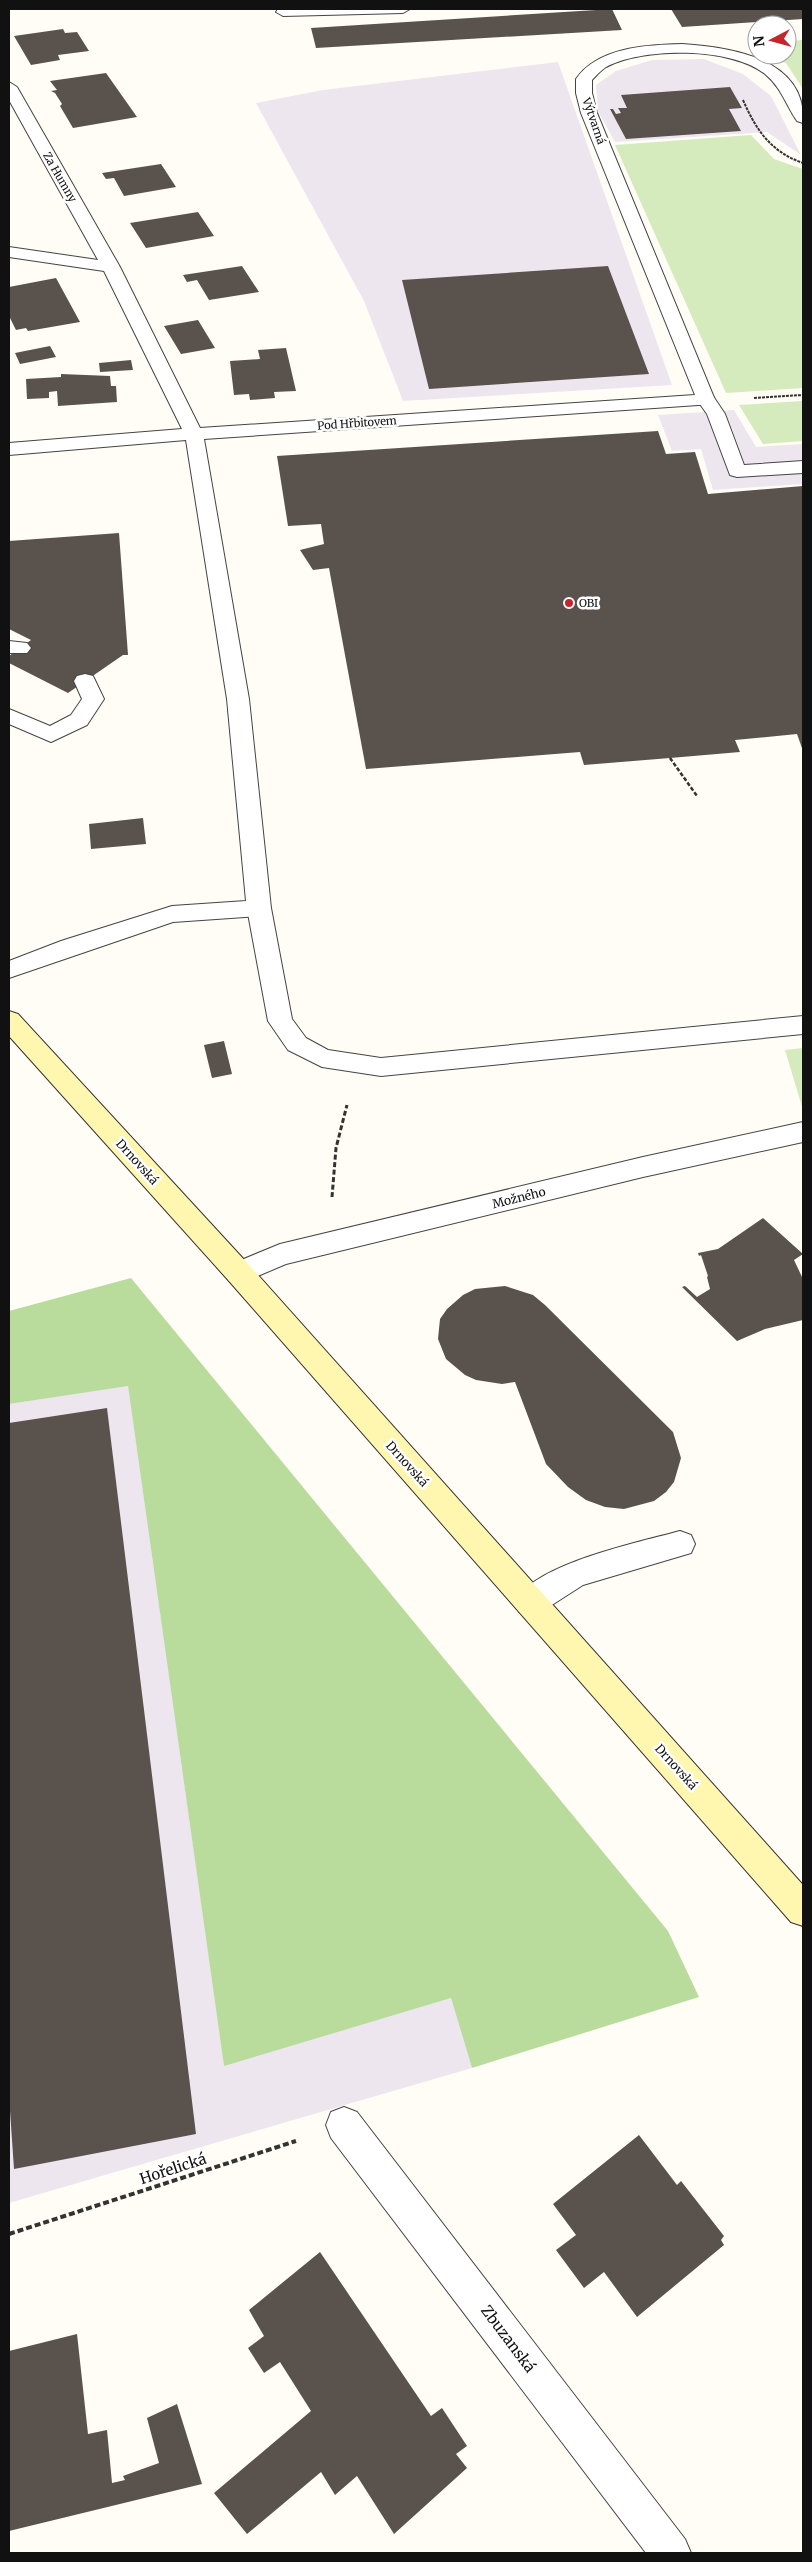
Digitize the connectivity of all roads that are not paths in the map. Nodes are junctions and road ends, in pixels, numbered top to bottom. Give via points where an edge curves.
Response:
1 (403, 9) edge
2 (283, 12) dead end
3 (9, 87) edge
4 (803, 118) edge
5 (9, 252) edge
6 (112, 267) junction
7 (706, 400) junction
8 (194, 434) junction
9 (9, 449) edge
10 (803, 466) edge
11 (85, 681) dead end
12 (9, 716) edge
13 (259, 908) junction
14 (9, 970) edge
15 (9, 1020) edge
16 (803, 1025) edge
17 (803, 1132) edge
18 (239, 1273) junction
19 (680, 1544) dead end
20 (530, 1602) junction
21 (803, 1910) edge
22 (344, 2125) road end
23 (671, 2553) edge

1 - 2 street
3 - 6 street, Za Humny
4 - 7 street, Výtvarná via 784,84 762,65 717,51 666,48 628,54 600,64 584,80 588,113
5 - 6 street
6 - 8 street, Za Humny
7 - 8 street, Pod Hřbitovem
7 - 10 street via 716,414 737,471
8 - 9 street, Pod Hřbitovem
8 - 13 street, Za Humny via 238,699
11 - 12 street via 93,700 79,720 51,735
13 - 14 street via 172,914
13 - 16 street, Za Humny via 280,1022 297,1044 322,1058 381,1067
15 - 18 main road, Drnovská
17 - 18 street, Možného via 643,1167 280,1255
18 - 20 main road, Drnovská
19 - 20 street via 575,1574
20 - 21 main road, Drnovská
22 - 23 street, Zbuzanská

